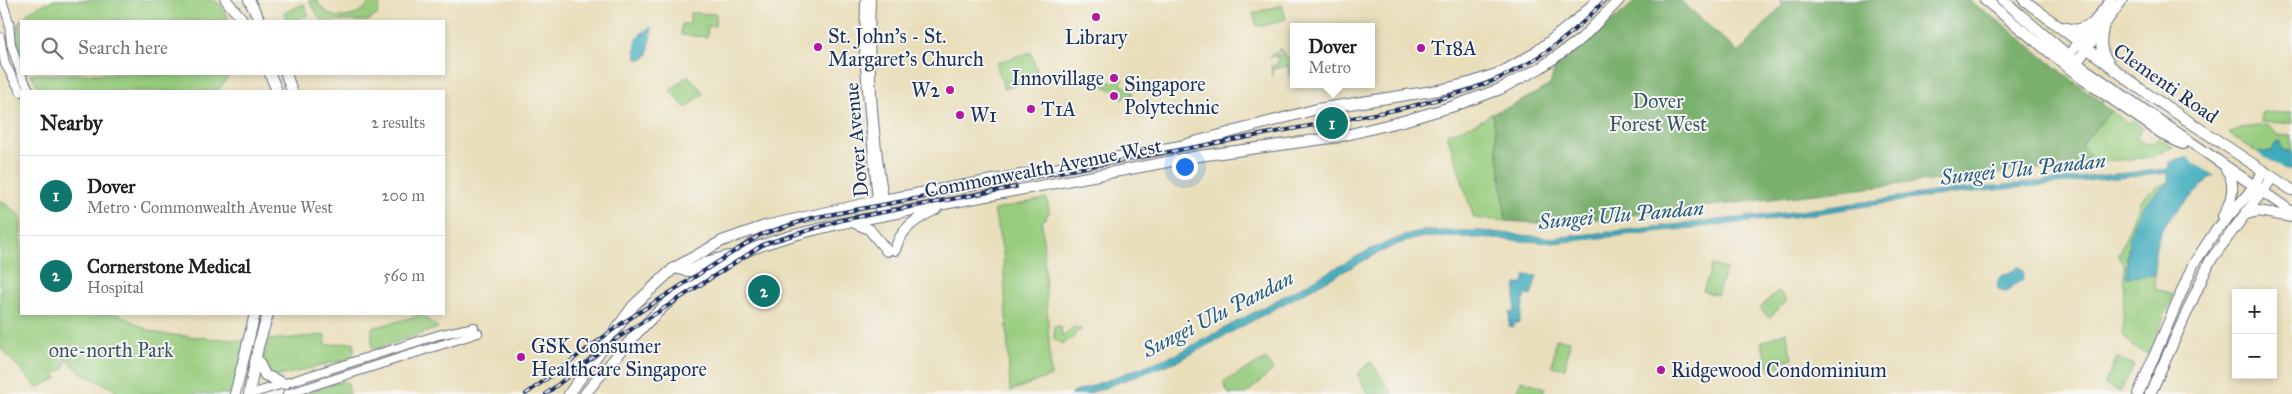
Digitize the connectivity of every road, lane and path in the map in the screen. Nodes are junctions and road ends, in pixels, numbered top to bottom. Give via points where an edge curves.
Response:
1 (2, 0) edge
2 (226, 0) edge
3 (233, 0) edge
4 (249, 0) edge
5 (865, 0) edge
6 (871, 0) edge
7 (1597, 0) edge
8 (1619, 0) edge
9 (1985, 0) edge
10 (2002, 0) edge
11 (2024, 0) edge
12 (2111, 0) edge
13 (2122, 0) edge
14 (242, 20) edge
15 (259, 20) edge
16 (2053, 24) junction
17 (9, 25) junction
18 (2099, 25) junction
19 (0, 35) edge
20 (2082, 46) junction
21 (2068, 56) junction
22 (2077, 62) junction
23 (2115, 70) junction
24 (20, 71) edge
25 (22, 75) edge
26 (270, 75) edge
27 (286, 75) edge
28 (20, 90) edge
29 (29, 90) edge
30 (277, 90) edge
31 (292, 90) edge
32 (2201, 150) junction
33 (1118, 157) junction
34 (1106, 159) junction
35 (1148, 166) junction
36 (2264, 171) junction
37 (1116, 172) junction
38 (2237, 178) junction
39 (2273, 178) junction
40 (2253, 186) junction
41 (2292, 190) edge
42 (2263, 192) junction
43 (881, 201) junction
44 (948, 203) junction
45 (2292, 212) edge
46 (884, 215) junction
47 (2244, 216) junction
48 (2292, 217) edge
49 (851, 222) junction
50 (2214, 233) junction
51 (740, 254) junction
52 (674, 268) junction
53 (2196, 289) junction
54 (677, 294) junction
55 (2181, 294) junction
56 (255, 315) edge
57 (268, 315) edge
58 (476, 330) dead end
59 (256, 356) junction
60 (286, 389) edge
61 (235, 394) edge
62 (250, 394) edge
63 (569, 394) edge
64 (586, 394) edge
65 (2138, 394) edge
66 (2150, 394) edge

1 - 17 street
2 - 14 main road
3 - 14 main road
4 - 15 main road
5 - 43 street, Dover Avenue via 864,56
6 - 43 street, Dover Avenue via 870,60
7 - 33 main road, Commonwealth Avenue West via 1535,53 1502,72 1481,79 1439,90 1317,109 1195,143
8 - 35 main road, Commonwealth Avenue West via 1581,39 1540,68 1500,89 1454,106 1346,135
9 - 32 main road, Clementi Road via 2084,80 2164,135
10 - 21 main road, Clementi Road
11 - 16 main road, Clementi Road
12 - 18 main road
13 - 18 main road
16 - 18 main road via 2076,30
16 - 20 main road, Clementi Road
17 - 19 street
17 - 24 street
18 - 20 main road
18 - 23 main road via 2102,52
19 - 28 street via 5,64
20 - 21 main road
20 - 22 main road
20 - 23 main road, Clementi Road
21 - 22 main road, Clementi Road
22 - 32 main road, Clementi Road
23 - 36 main road, Clementi Road
25 - 29 street
26 - 30 main road
27 - 31 main road
32 - 38 main road, Clementi Road
33 - 34 main road, Commonwealth Avenue West
33 - 35 main road via 1128,167
34 - 37 main road via 1113,162
34 - 43 main road, Commonwealth Avenue West
35 - 37 main road, Commonwealth Avenue West
36 - 39 main road, Clementi Road
36 - 40 main road
37 - 44 main road, Commonwealth Avenue West
38 - 40 main road, Clementi Road
38 - 50 main road via 2230,204
39 - 41 main road, Clementi Road
39 - 42 main road
40 - 42 main road, Clementi Road
40 - 50 main road
42 - 45 main road, Clementi Road
42 - 47 main road
43 - 46 street, Dover Avenue
43 - 52 main road, Commonwealth Avenue West via 750,231 704,250
44 - 46 main road, Commonwealth Avenue West
44 - 49 main road via 911,224 891,250 868,228
46 - 49 main road, Commonwealth Avenue West
47 - 48 main road via 2258,211
47 - 53 main road via 2215,252
49 - 51 main road, Commonwealth Avenue West via 791,235
50 - 55 main road via 2193,265
51 - 52 main road via 714,259 689,271
51 - 54 main road, Commonwealth Avenue West
52 - 54 main road via 681,280
52 - 63 main road, Commonwealth Avenue West via 633,306
53 - 55 main road via 2199,278 2196,276
53 - 66 main road
54 - 64 main road, Commonwealth Avenue West via 640,328
55 - 65 main road
56 - 61 main road
57 - 59 main road
58 - 60 street via 438,335
59 - 60 main road via 264,375
59 - 62 main road
60 - 62 street

